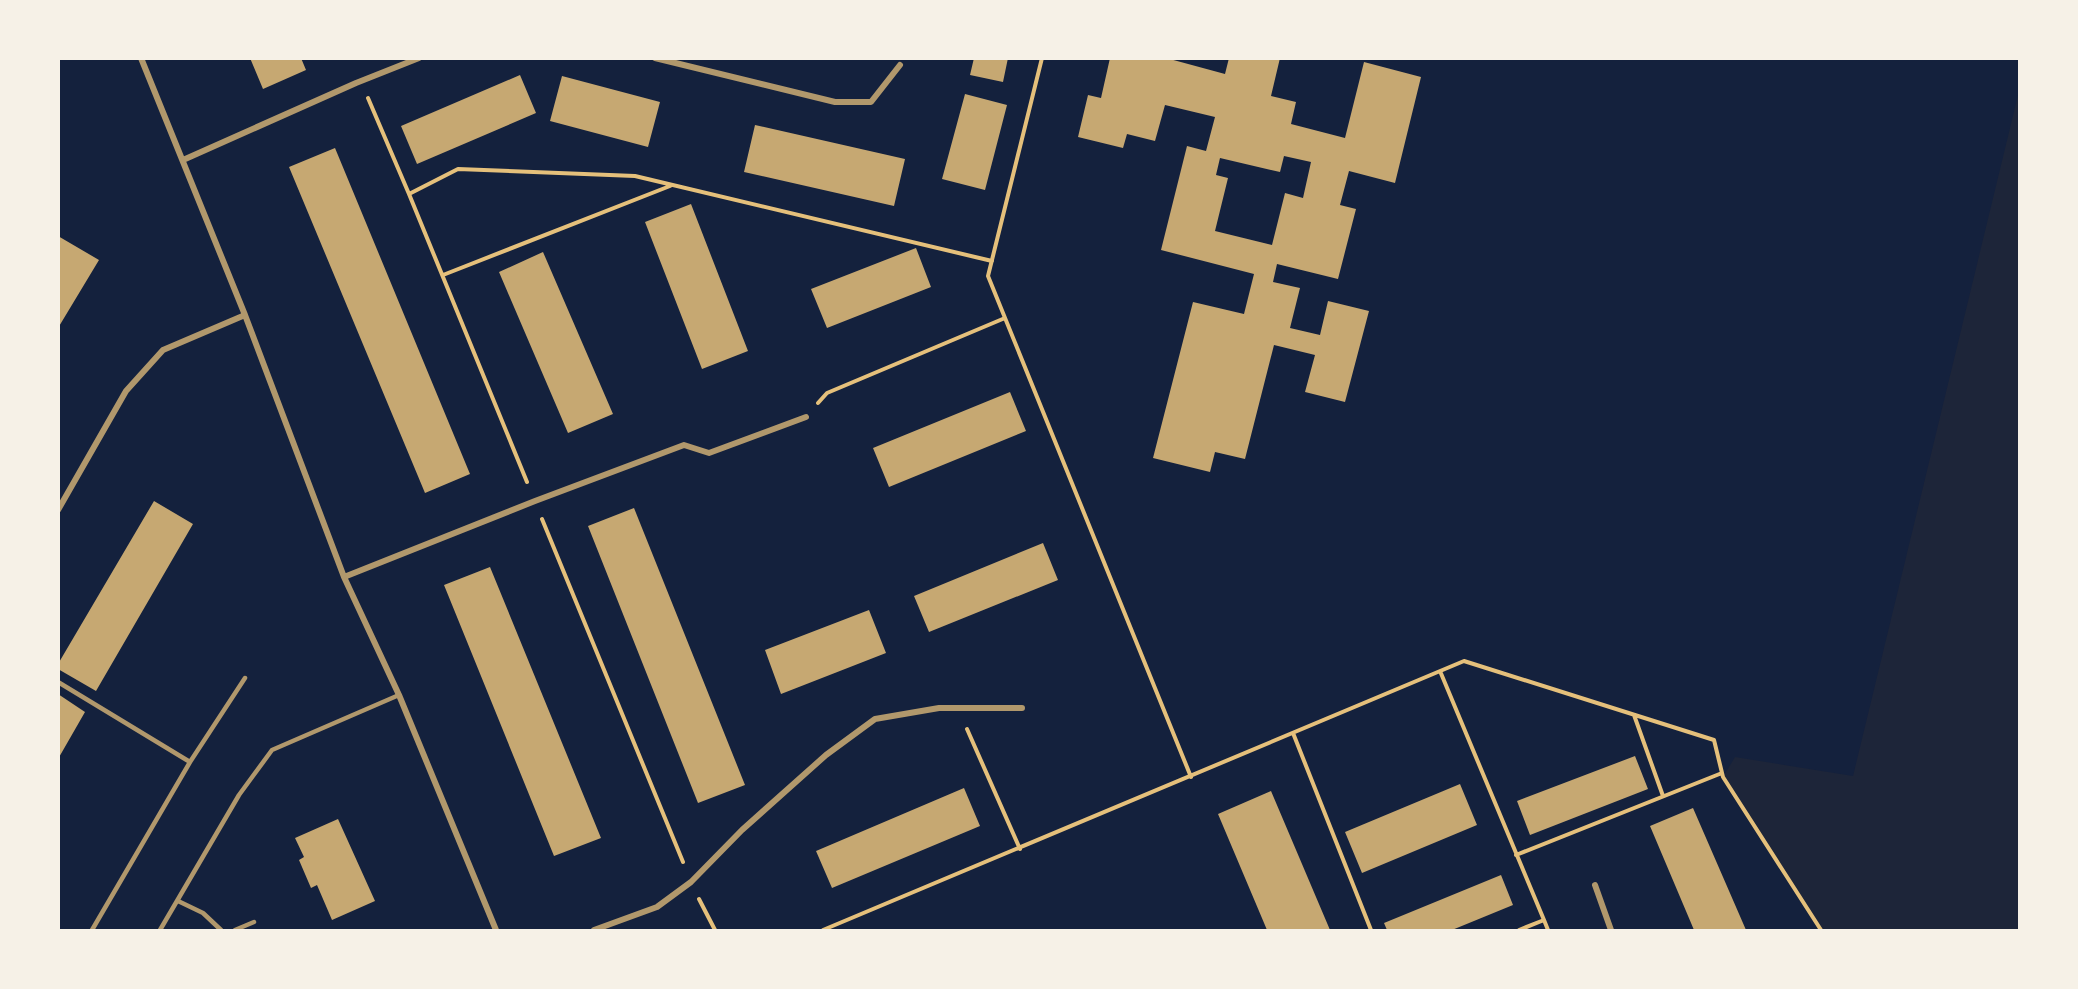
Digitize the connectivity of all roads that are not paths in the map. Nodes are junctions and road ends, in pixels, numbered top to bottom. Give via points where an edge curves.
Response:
1 (141, 58) edge
2 (419, 58) edge
3 (655, 58) edge
4 (900, 65) dead end
5 (183, 160) junction
6 (245, 315) junction
7 (806, 417) road end
8 (58, 510) edge
9 (344, 577) junction
10 (245, 678) dead end
11 (58, 682) edge
12 (399, 695) junction
13 (1022, 708) dead end
14 (189, 762) junction
15 (1595, 885) dead end
16 (178, 901) junction
17 (254, 922) dead end
18 (92, 930) edge
19 (160, 930) edge
20 (221, 930) edge
21 (235, 930) edge
22 (496, 930) edge
23 (594, 930) edge
24 (1611, 930) edge

1 - 5 street
2 - 5 street
3 - 4 street via 835,102 871,102
5 - 6 street
6 - 8 street via 163,350 126,391
6 - 9 street
7 - 9 street via 709,453 684,445
9 - 12 street
10 - 14 lane
11 - 14 lane
12 - 16 lane via 272,750 239,795
12 - 22 street
13 - 23 street via 939,708 875,719 826,755 742,830 692,882 657,907
14 - 18 lane
15 - 24 street
16 - 19 lane
16 - 20 lane via 203,914
17 - 21 lane

